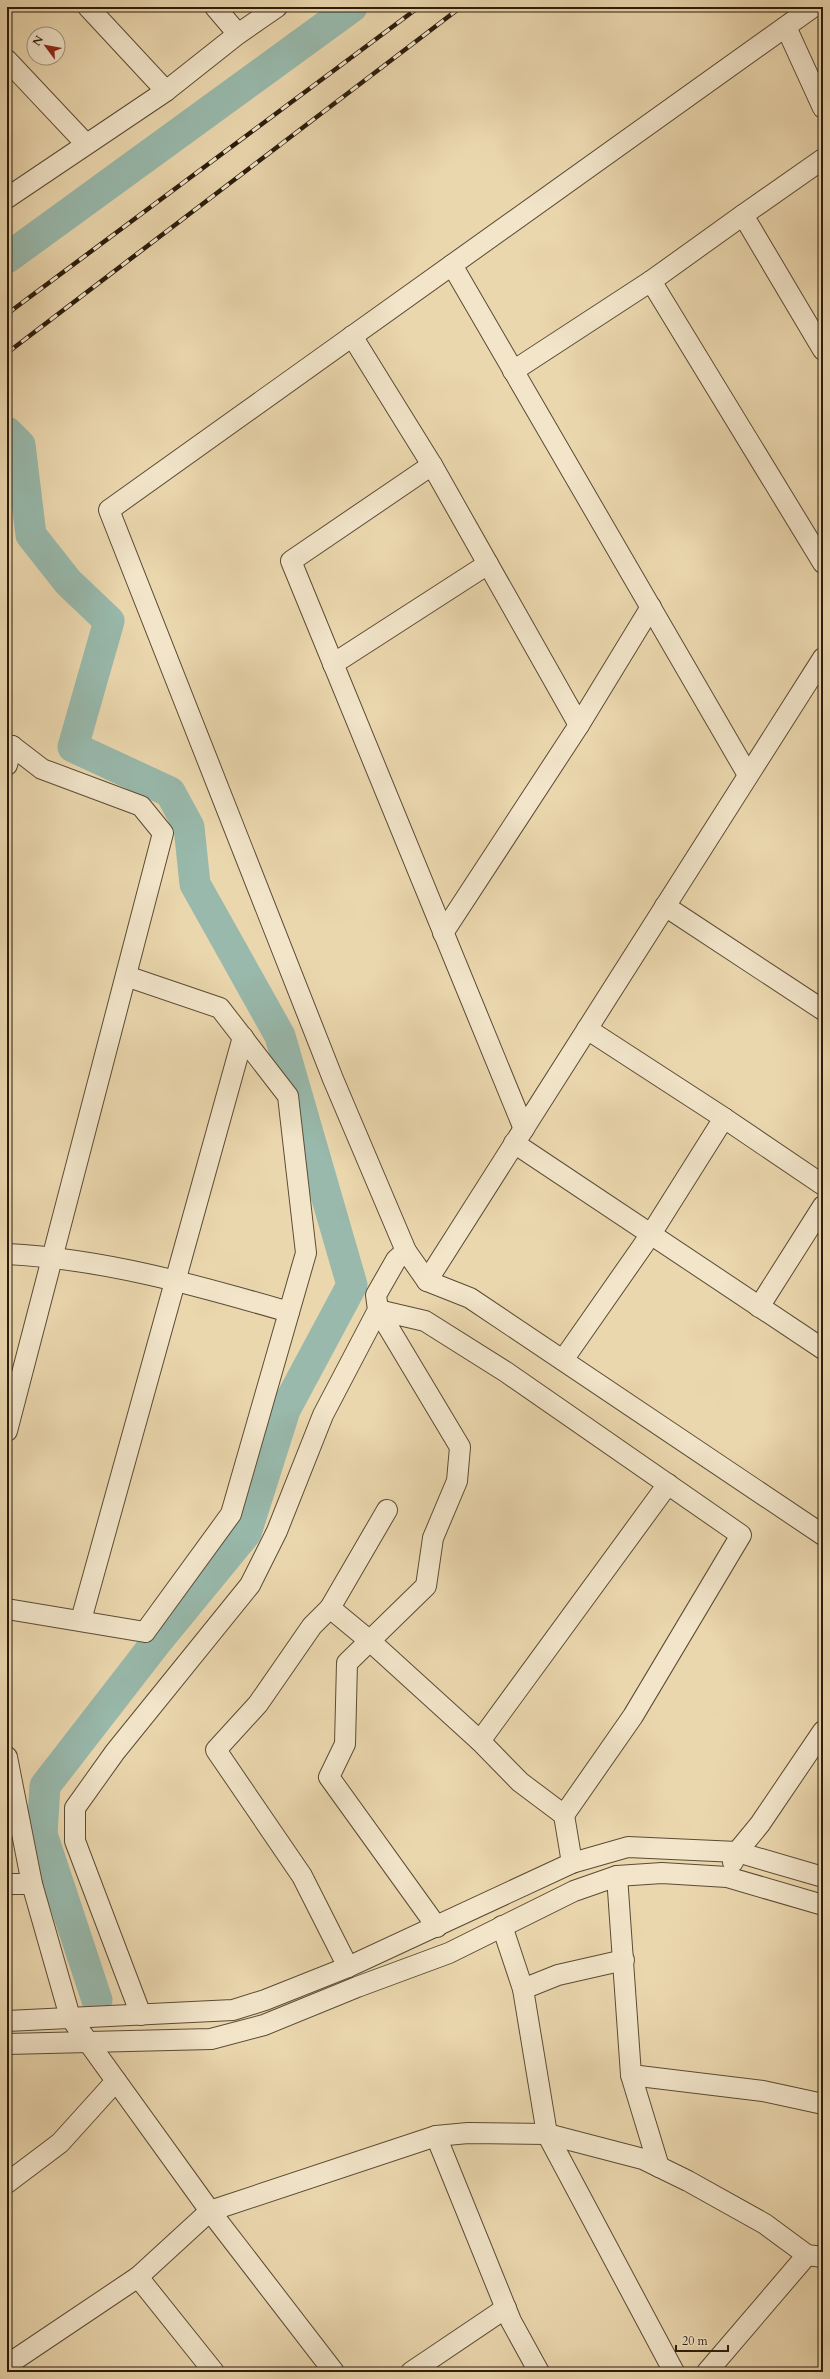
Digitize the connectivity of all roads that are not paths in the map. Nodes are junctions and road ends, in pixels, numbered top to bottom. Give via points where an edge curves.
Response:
1 (88, 7) edge
2 (215, 7) edge
3 (277, 7) edge
4 (813, 7) edge
5 (786, 27) junction
6 (238, 34) junction
7 (7, 60) edge
8 (166, 91) junction
9 (823, 108) edge
10 (86, 144) junction
11 (823, 159) edge
12 (7, 198) edge
13 (743, 215) junction
14 (452, 265) junction
15 (650, 281) junction
16 (817, 324) edge
17 (352, 336) junction
18 (823, 350) edge
19 (513, 371) junction
20 (432, 465) junction
21 (823, 563) edge
22 (488, 564) junction
23 (651, 607) junction
24 (823, 658) edge
25 (333, 664) junction
26 (579, 725) junction
27 (9, 753) edge
28 (748, 775) junction
29 (665, 906) junction
30 (443, 933) junction
31 (126, 976) junction
32 (823, 1010) edge
33 (587, 1029) junction
34 (243, 1037) junction
35 (724, 1118) junction
36 (519, 1136) junction
37 (823, 1185) edge
38 (823, 1206) edge
39 (651, 1234) junction
40 (406, 1251) junction
41 (7, 1254) edge
42 (52, 1256) junction
43 (176, 1280) junction
44 (427, 1281) junction
45 (759, 1307) junction
46 (378, 1310) junction
47 (289, 1312) junction
48 (823, 1349) edge
49 (563, 1360) junction
50 (7, 1431) edge
51 (668, 1484) junction
52 (387, 1510) dead end
53 (823, 1535) edge
54 (330, 1608) junction
55 (7, 1609) edge
56 (81, 1620) junction
57 (370, 1640) junction
58 (823, 1730) edge
59 (480, 1741) junction
60 (7, 1757) edge
61 (564, 1815) junction
62 (737, 1852) junction
63 (572, 1863) junction
64 (617, 1876) junction
65 (727, 1877) junction
66 (823, 1877) edge
67 (7, 1884) edge
68 (32, 1884) junction
69 (823, 1906) edge
70 (502, 1926) junction
71 (437, 1927) junction
72 (624, 1960) junction
73 (348, 1968) junction
74 (522, 1989) junction
75 (141, 2015) junction
76 (70, 2017) junction
77 (7, 2021) edge
78 (86, 2042) junction
79 (7, 2044) edge
80 (631, 2075) junction
81 (116, 2081) junction
82 (823, 2104) edge
83 (547, 2134) junction
84 (436, 2136) junction
85 (659, 2167) junction
86 (7, 2183) edge
87 (210, 2210) junction
88 (815, 2256) edge
89 (138, 2277) junction
90 (506, 2308) junction
91 (7, 2365) edge
92 (214, 2372) edge
93 (334, 2372) edge
94 (411, 2372) edge
95 (539, 2372) edge
96 (674, 2372) edge
97 (707, 2372) edge

1 - 8 street
2 - 6 street
3 - 6 street
4 - 5 street
5 - 9 street
5 - 14 street
6 - 8 street
7 - 10 street
8 - 10 street
10 - 12 street
11 - 13 street
13 - 15 street
13 - 16 street
14 - 17 street
14 - 19 street
15 - 19 street
15 - 21 street
16 - 18 street
17 - 20 street
17 - 40 street via 108,510 332,1079
19 - 23 street
20 - 22 street
20 - 25 street via 291,561
22 - 25 street
22 - 26 street
23 - 26 street
23 - 28 street
24 - 28 street
25 - 30 street
26 - 30 street
27 - 31 street via 42,769 141,806 163,833
28 - 29 street
29 - 32 street
29 - 33 street
30 - 36 street
31 - 34 street via 220,1008
31 - 42 street
33 - 35 street
33 - 36 street
34 - 43 street
34 - 47 street via 288,1096 306,1253
35 - 37 street
35 - 39 street
36 - 39 street
36 - 44 street
38 - 45 street
39 - 45 street
39 - 49 street
40 - 44 street
40 - 46 street via 396,1260 376,1296
41 - 42 street
42 - 43 street
42 - 50 street
43 - 47 street
43 - 56 street
44 - 49 street via 470,1298
45 - 48 street
46 - 51 street via 425,1321 506,1372
46 - 57 street via 460,1447 457,1481 434,1538 426,1586
46 - 75 street via 323,1415 277,1531 250,1585 115,1752 75,1808 75,1841
47 - 56 street via 231,1514 145,1632
49 - 53 street
51 - 59 street
51 - 61 street via 741,1535 633,1716
52 - 54 street
54 - 57 street
54 - 73 street via 312,1626 258,1704 216,1750 302,1876
55 - 56 street
57 - 59 street
57 - 71 street via 347,1663 345,1744 329,1777
58 - 62 street via 760,1824
59 - 61 street via 520,1782
60 - 68 street
61 - 63 street
62 - 63 street via 628,1846
62 - 65 street
62 - 66 street
63 - 71 street
64 - 65 street via 662,1873
64 - 70 street via 574,1891
64 - 72 street
65 - 69 street
67 - 68 street
68 - 76 street
70 - 74 street
70 - 78 street via 448,1953 264,2025 210,2039
71 - 73 street
72 - 74 street via 558,1975
72 - 80 street
73 - 75 street via 233,2010
74 - 83 street
75 - 76 street
76 - 77 street
76 - 78 street
78 - 79 street
78 - 81 street
80 - 82 street via 762,2091
80 - 85 street
81 - 86 street via 60,2143
81 - 87 street
83 - 84 street via 468,2133
83 - 85 street via 643,2159
83 - 96 street
84 - 87 street
84 - 90 street
85 - 88 street via 765,2224
87 - 89 street
87 - 93 street
88 - 97 street
89 - 91 street
89 - 92 street
90 - 94 street
90 - 95 street

